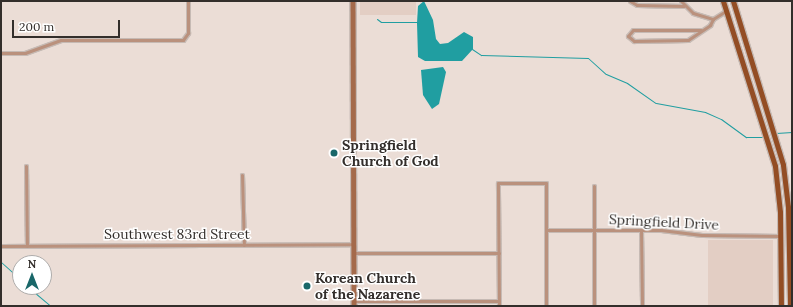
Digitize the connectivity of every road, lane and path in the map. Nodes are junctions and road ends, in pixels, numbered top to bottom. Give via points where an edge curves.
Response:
1 (188, 1) edge
2 (353, 1) edge
3 (630, 1) edge
4 (682, 1) edge
5 (723, 1) edge
6 (733, 1) edge
7 (684, 6) junction
8 (726, 11) junction
9 (712, 19) junction
10 (701, 30) junction
11 (1, 53) edge
12 (762, 93) junction
13 (754, 96) junction
14 (26, 166) dead end
15 (242, 175) dead end
16 (594, 186) dead end
17 (546, 230) junction
18 (594, 230) junction
19 (641, 230) junction
20 (781, 236) junction
21 (790, 238) edge
22 (354, 244) junction
23 (244, 245) junction
24 (1, 246) edge
25 (27, 246) junction
26 (499, 253) junction
27 (353, 254) junction
28 (499, 301) junction
29 (354, 303) edge
30 (499, 306) edge
31 (546, 306) edge
32 (594, 306) edge
33 (642, 306) edge
34 (781, 306) edge
35 (790, 306) edge

1 - 11 street via 187,38 183,40 61,40 25,53
2 - 22 main road
3 - 7 street via 637,5
4 - 7 street
5 - 8 main road
6 - 12 main road
7 - 9 street via 693,13
8 - 9 street
8 - 13 main road
9 - 10 street via 710,25
10 - 10 street via 633,30 628,36 634,41 688,40
12 - 13 main road
12 - 21 main road via 783,165
13 - 20 main road via 775,166
14 - 25 street
15 - 23 street
16 - 18 street
17 - 18 street, Springfield Drive
17 - 26 street via 546,183 498,183
17 - 31 street
18 - 19 street, Springfield Drive
18 - 32 street
19 - 20 street, Springfield Drive via 676,230 709,236
19 - 33 street
20 - 21 main road
20 - 34 main road
21 - 35 main road
22 - 23 street, Southwest 83rd Street
22 - 27 main road
23 - 25 street, Southwest 83rd Street
24 - 25 street, Southwest 83rd Street
26 - 27 street
26 - 28 street
27 - 29 main road
28 - 29 street
28 - 30 street

